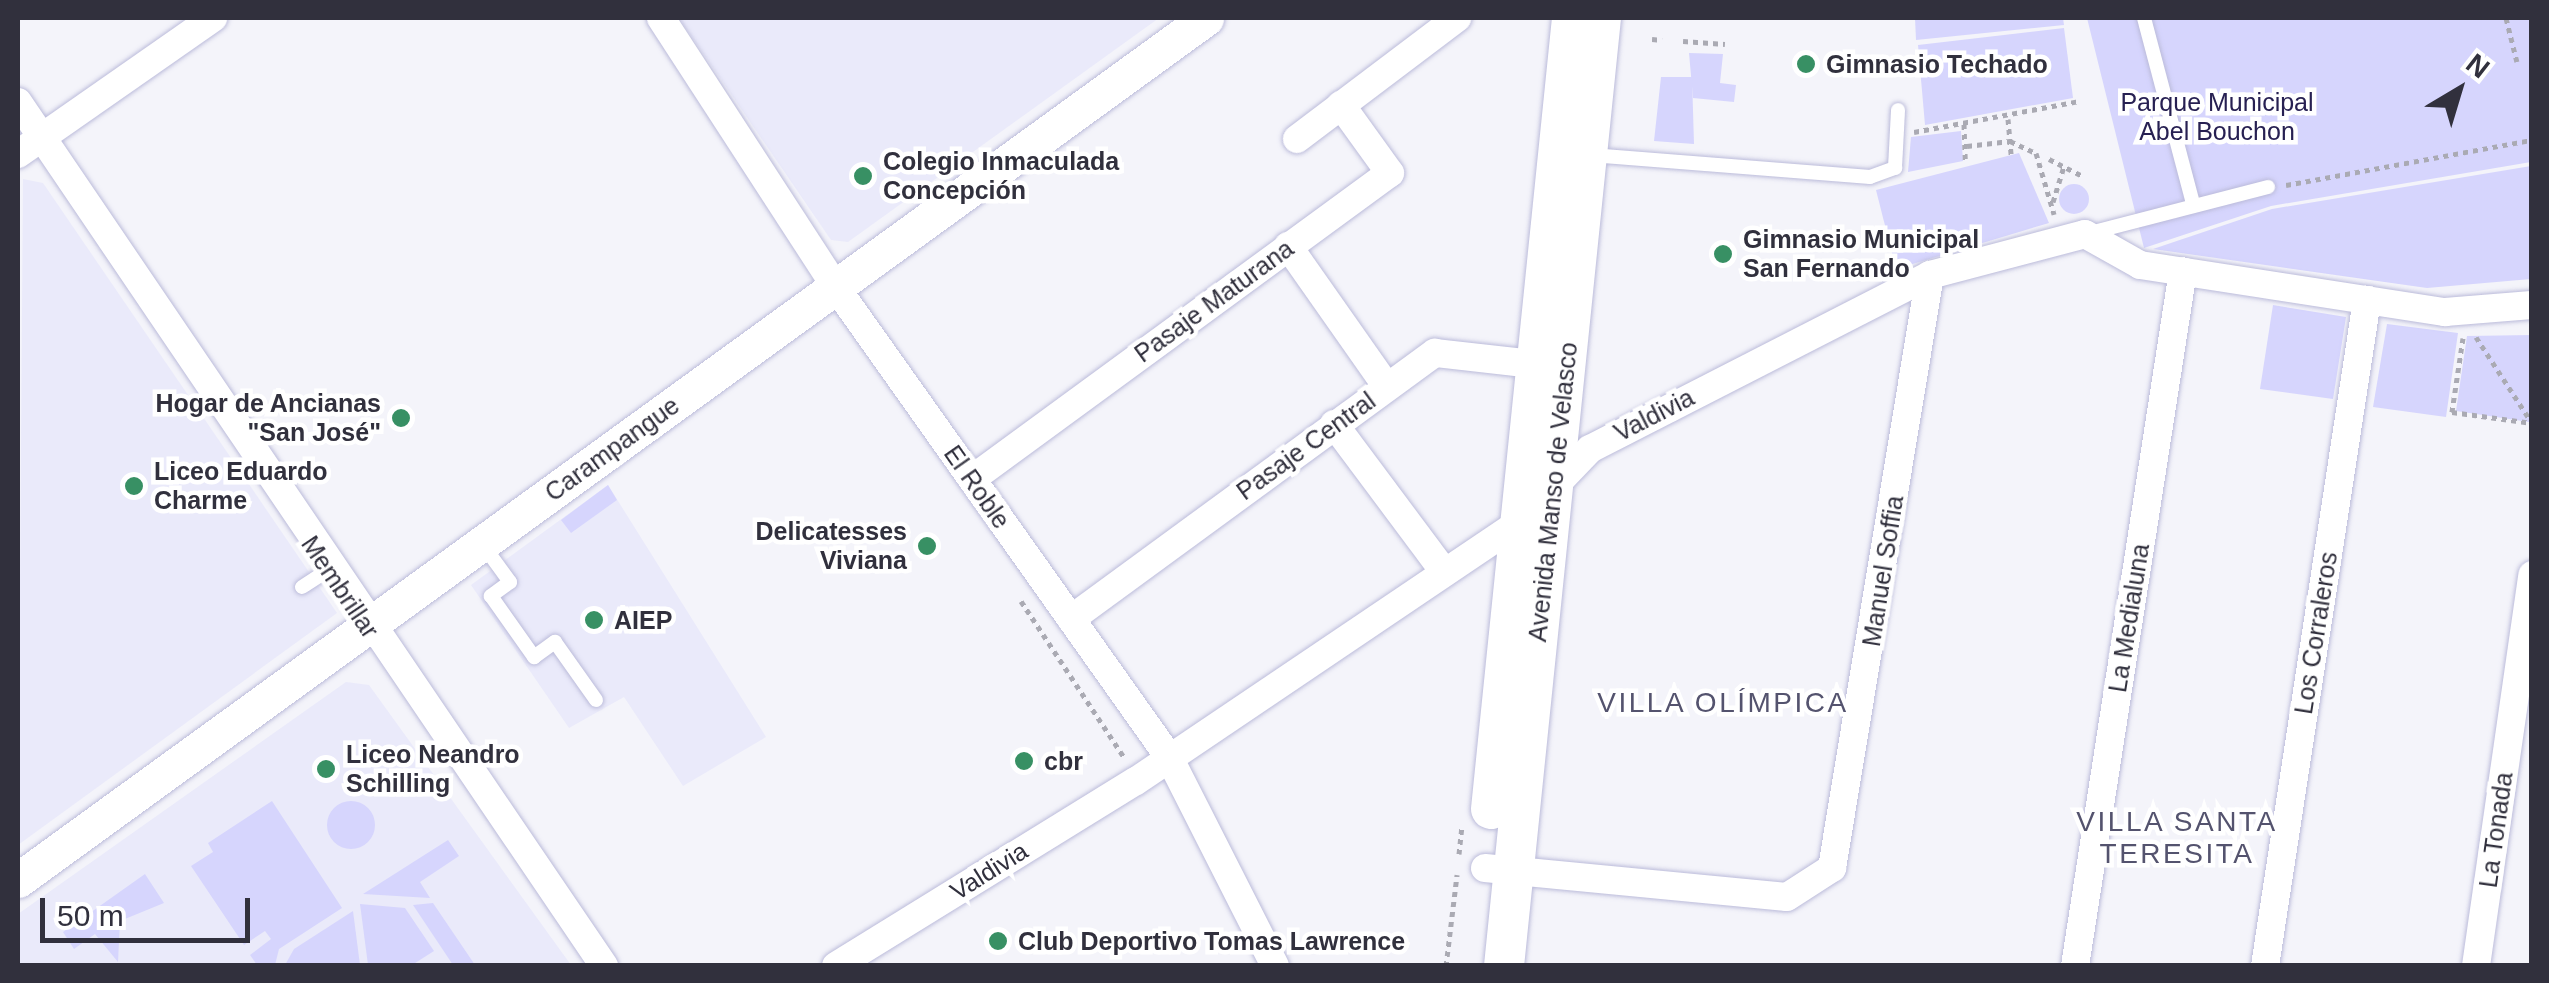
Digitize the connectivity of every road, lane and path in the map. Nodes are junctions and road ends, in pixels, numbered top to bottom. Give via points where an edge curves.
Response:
1 (213, 18) edge
2 (661, 18) edge
3 (1206, 18) edge
4 (1456, 18) edge
5 (1572, 18) edge
6 (1601, 18) edge
7 (2144, 18) edge
8 (2506, 18) edge
9 (1652, 39) dead end
10 (1662, 40) dead end
11 (1684, 42) dead end
12 (1725, 44) dead end
13 (2517, 62) dead end
14 (2080, 101) dead end
15 (18, 102) edge
16 (1341, 105) junction
17 (1898, 110) dead end
18 (2008, 119) junction
19 (1964, 124) junction
20 (1911, 132) dead end
21 (41, 138) junction
22 (1297, 139) dead end
23 (2532, 140) edge
24 (2010, 141) junction
25 (1966, 146) junction
26 (18, 154) edge
27 (1572, 154) junction
28 (2011, 155) dead end
29 (2049, 159) dead end
30 (1965, 162) dead end
31 (2064, 166) junction
32 (2081, 175) dead end
33 (2268, 187) joint
34 (2192, 204) junction
35 (2052, 205) junction
36 (2072, 230) junction
37 (1288, 246) junction
38 (2183, 271) junction
39 (1930, 276) junction
40 (835, 286) junction
41 (2367, 300) junction
42 (2532, 305) edge
43 (1551, 366) junction
44 (1388, 386) junction
45 (2532, 423) edge
46 (1334, 424) junction
47 (972, 479) junction
48 (1555, 479) junction
49 (1520, 522) junction
50 (483, 544) junction
51 (328, 570) junction
52 (1443, 570) junction
53 (2532, 575) edge
54 (302, 588) dead end
55 (1013, 589) dead end
56 (1071, 619) junction
57 (368, 630) junction
58 (596, 700) dead end
59 (1169, 757) junction
60 (1136, 780) junction
61 (1499, 870) junction
62 (18, 880) edge
63 (595, 962) edge
64 (836, 966) edge
65 (1275, 966) edge
66 (1476, 966) edge
67 (1504, 966) edge
68 (2075, 966) edge
69 (2265, 966) edge
70 (2476, 966) edge

1 - 21 street
2 - 40 street, El Roble
3 - 40 street, Carampangue
4 - 16 street
5 - 27 main road, Avenida Manso de Velasco
6 - 27 main road, Avenida Manso de Velasco
7 - 34 lane
8 - 13 path
9 - 10 path
11 - 12 path
14 - 18 path
15 - 21 street, Membrillar
16 - 22 street
16 - 37 street, Pasaje Maturana via 1390,173
17 - 27 lane via 1895,168 1870,177
18 - 19 path
18 - 24 path
19 - 20 path
19 - 25 path
21 - 26 street
21 - 51 street, Membrillar
23 - 33 path
24 - 25 path
24 - 28 path
24 - 35 path via 2036,154
25 - 30 path
27 - 43 main road, Avenida Manso de Velasco
29 - 31 path
31 - 32 path
31 - 35 path
33 - 34 lane
34 - 36 lane
35 - 36 path
36 - 38 street via 2131,263
36 - 39 street, Valdivia
37 - 44 street
37 - 47 street, Pasaje Maturana
38 - 41 street
38 - 68 street, La Medialuna
39 - 48 street, Valdivia via 1590,448
39 - 61 street, Manuel Soffia via 1832,868 1787,897
40 - 47 street, El Roble
40 - 50 street, Carampangue
41 - 42 street via 2445,312
41 - 69 street, Los Corraleros
43 - 44 street, Pasaje Central via 1435,353
43 - 48 main road, Avenida Manso de Velasco
43 - 49 main road, Avenida Manso de Velasco
44 - 46 street, Pasaje Central
45 - 45 path via 2452,412 2468,330
46 - 52 street
46 - 56 street, Pasaje Central
47 - 56 street, El Roble
48 - 49 street, Valdivia
48 - 61 main road, Avenida Manso de Velasco
49 - 52 street, Valdivia
49 - 61 main road, Avenida Manso de Velasco
50 - 57 street, Carampangue
50 - 58 lane via 510,582 491,596 534,657 555,642
51 - 54 lane
51 - 57 street, Membrillar
52 - 59 street, Valdivia
53 - 70 street, La Tonada
55 - 60 path via 1124,748
56 - 59 street, El Roble
57 - 62 street, Carampangue
57 - 63 street, Membrillar
59 - 60 street, Valdivia
59 - 65 street, El Roble
60 - 64 street, Valdivia
61 - 66 main road, Avenida Manso de Velasco
61 - 67 main road, Avenida Manso de Velasco

